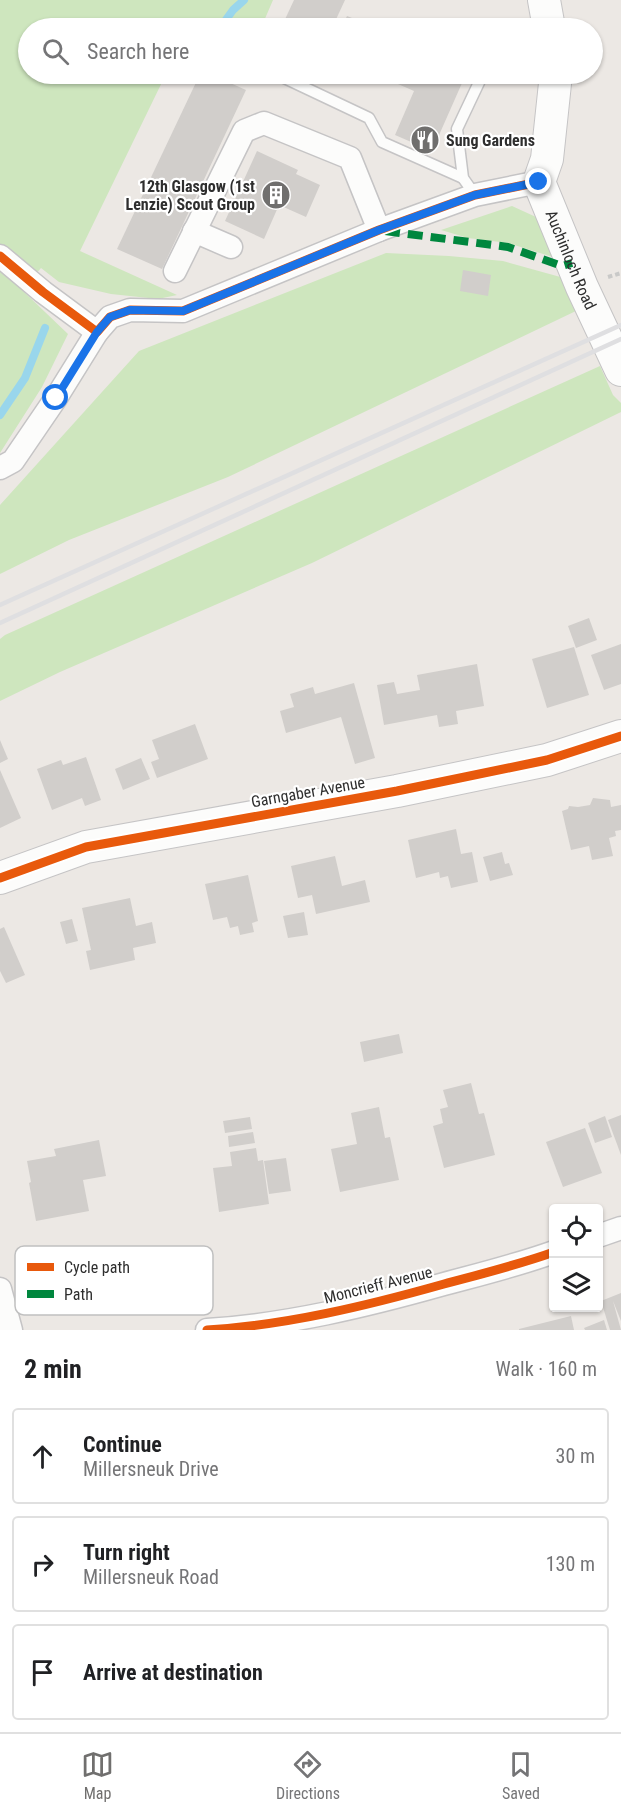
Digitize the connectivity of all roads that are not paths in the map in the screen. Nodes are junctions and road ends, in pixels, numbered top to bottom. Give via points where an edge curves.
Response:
1 (544, 0) edge
2 (547, 18) edge
3 (297, 84) edge
4 (478, 84) edge
5 (555, 84) edge
6 (539, 182) junction
7 (469, 187) junction
8 (379, 230) junction
9 (195, 231) junction
10 (231, 248) dead end
11 (0, 256) edge
12 (175, 271) dead end
13 (97, 332) junction
14 (621, 370) edge
15 (0, 468) edge
16 (621, 736) edge
17 (0, 878) edge
18 (621, 1228) edge
19 (603, 1234) edge
20 (549, 1254) edge
21 (0, 1289) edge
22 (11, 1330) edge
23 (207, 1330) edge

1 - 2 street
3 - 7 lane via 369,118 382,142
4 - 7 lane via 457,129
5 - 6 street via 547,159
6 - 7 street
6 - 14 street, Auchinloch Road
7 - 8 street
8 - 9 street via 350,158 264,123 244,131
8 - 13 street via 183,311 130,310 110,317
9 - 10 street
9 - 12 street
11 - 13 street
13 - 15 street via 13,461
16 - 17 street, Garngaber Avenue via 536,762 397,791 86,847
18 - 19 street
20 - 23 street, Moncrieff Avenue via 329,1313
21 - 22 street

